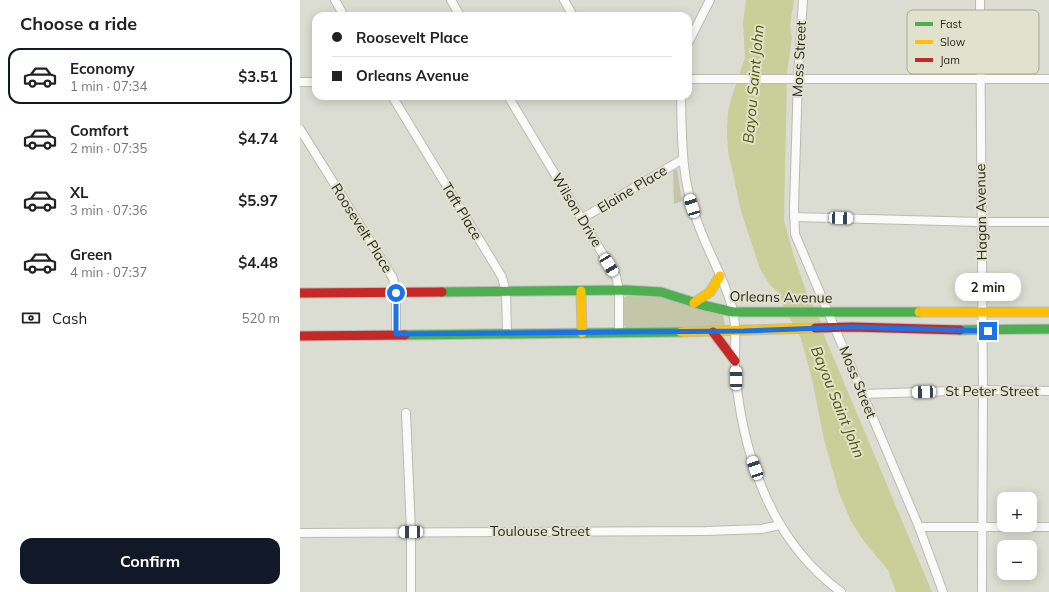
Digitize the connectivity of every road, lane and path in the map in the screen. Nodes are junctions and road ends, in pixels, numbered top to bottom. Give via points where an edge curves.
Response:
1 (335, 0) edge
2 (450, 0) edge
3 (564, 0) edge
4 (710, 0) edge
5 (803, 0) edge
6 (342, 12) edge
7 (458, 12) edge
8 (571, 12) edge
9 (692, 35) edge
10 (980, 74) edge
11 (798, 77) junction
12 (692, 78) edge
13 (980, 79) junction
14 (1049, 79) edge
15 (300, 82) edge
16 (312, 82) edge
17 (394, 100) edge
18 (510, 100) edge
19 (681, 100) edge
20 (300, 129) edge
21 (683, 159) junction
22 (794, 217) junction
23 (582, 219) junction
24 (981, 222) junction
25 (1049, 222) edge
26 (720, 276) junction
27 (619, 290) junction
28 (581, 291) junction
29 (506, 292) junction
30 (300, 293) edge
31 (396, 293) junction
32 (694, 302) junction
33 (733, 312) junction
34 (830, 312) junction
35 (1049, 312) edge
36 (982, 313) junction
37 (836, 328) junction
38 (1049, 329) edge
39 (735, 331) junction
40 (982, 331) junction
41 (619, 332) junction
42 (713, 332) junction
43 (507, 333) junction
44 (582, 333) junction
45 (396, 334) junction
46 (300, 336) edge
47 (735, 361) junction
48 (983, 390) junction
49 (1049, 391) edge
50 (863, 394) junction
51 (406, 413) dead end
52 (780, 525) junction
53 (919, 526) junction
54 (1049, 527) edge
55 (982, 528) junction
56 (411, 532) junction
57 (300, 533) edge
58 (411, 592) edge
59 (842, 592) edge
60 (943, 592) edge
61 (982, 592) edge

1 - 6 street
2 - 7 street
3 - 8 street
4 - 9 street
5 - 11 street, Moss Street
10 - 13 street, Hagan Avenue
11 - 12 street
11 - 13 street
11 - 22 street, Moss Street
13 - 14 street
13 - 24 street, Hagan Avenue
15 - 16 street
17 - 29 street, Taft Place via 502,277
18 - 23 street, Wilson Drive
19 - 21 street
20 - 31 street, Roosevelt Place via 393,278
21 - 23 street, Elaine Place
21 - 26 street via 685,182 695,215
22 - 24 street
22 - 34 street, Moss Street via 798,241
23 - 27 street, Wilson Drive via 616,276
24 - 25 street
24 - 36 street, Hagan Avenue
26 - 32 street via 708,295
26 - 33 street
27 - 28 street, Orleans Avenue
27 - 32 street, Orleans Avenue via 660,292
27 - 41 street, Wilson Drive
28 - 29 street, Orleans Avenue
28 - 44 street
29 - 31 street, Orleans Avenue
29 - 43 street, Taft Place
30 - 31 street, Orleans Avenue
31 - 45 street, Roosevelt Place
32 - 33 street, Orleans Avenue
33 - 34 street, Orleans Avenue
33 - 39 street
34 - 36 street, Orleans Avenue
34 - 37 street, Moss Street
35 - 36 street, Orleans Avenue
36 - 40 street, Hagan Avenue
37 - 39 street
37 - 40 street
37 - 50 street, Moss Street
38 - 40 street
39 - 42 street
39 - 47 street
40 - 48 street, Hagan Avenue
41 - 42 street
41 - 44 street
42 - 47 street
43 - 44 street
43 - 45 street
45 - 46 street
47 - 52 street via 740,411 748,445 759,478
48 - 49 street, St Peter Street
48 - 50 street, St Peter Street
48 - 55 street, Hagan Avenue
50 - 53 street, Moss Street
51 - 56 street
52 - 56 street, Toulouse Street via 761,529 713,530
52 - 59 street via 792,545 813,569
53 - 55 street
53 - 60 street, Moss Street
54 - 55 street
55 - 61 street, Hagan Avenue
56 - 57 street, Toulouse Street
56 - 58 street

